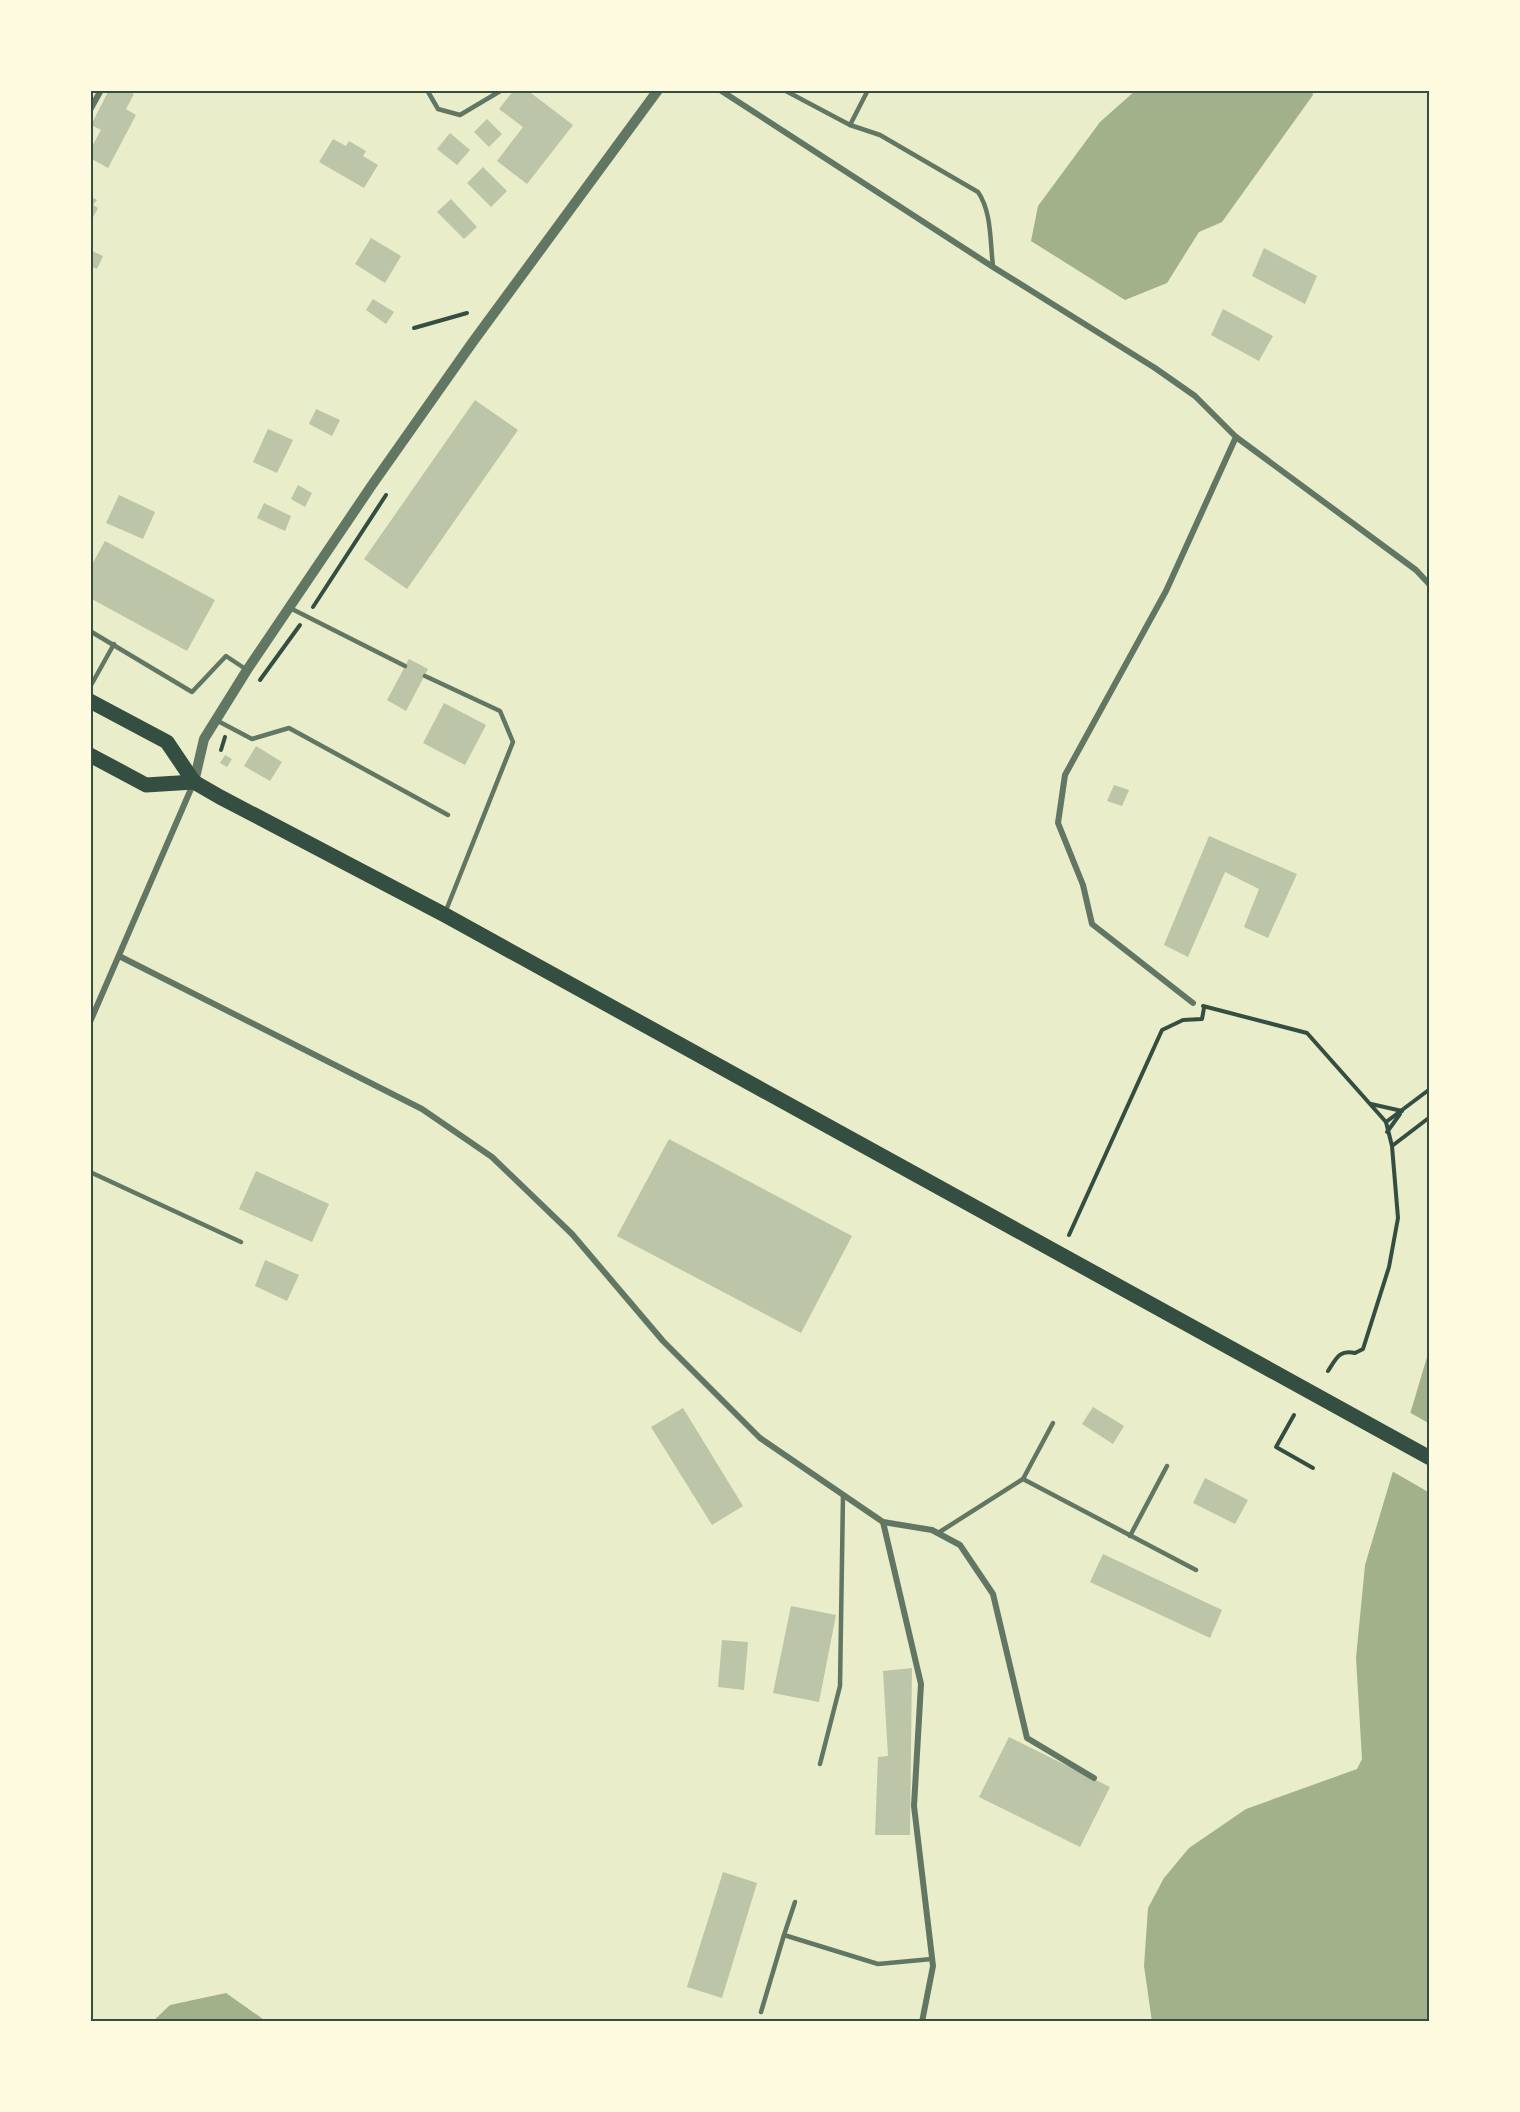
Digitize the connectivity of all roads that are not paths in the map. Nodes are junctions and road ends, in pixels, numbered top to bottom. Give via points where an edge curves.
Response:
1 (101, 90) edge
2 (427, 90) edge
3 (502, 90) edge
4 (658, 90) edge
5 (720, 90) edge
6 (784, 90) edge
7 (868, 90) edge
8 (90, 110) edge
9 (849, 125) junction
10 (993, 267) junction
11 (1236, 437) junction
12 (1430, 585) edge
13 (290, 608) junction
14 (90, 631) edge
15 (114, 644) junction
16 (405, 666) dead end
17 (247, 670) junction
18 (425, 676) dead end
19 (90, 687) edge
20 (90, 701) edge
21 (216, 720) junction
22 (90, 755) edge
23 (194, 782) junction
24 (448, 815) dead end
25 (445, 915) junction
26 (120, 957) junction
27 (1193, 1003) road end
28 (90, 1022) edge
29 (90, 1172) edge
30 (241, 1242) dead end
31 (1053, 1423) dead end
32 (1430, 1458) edge
33 (1167, 1466) dead end
34 (1023, 1479) junction
35 (843, 1495) junction
36 (883, 1522) junction
37 (939, 1533) junction
38 (1130, 1536) junction
39 (1196, 1570) dead end
40 (820, 1764) dead end
41 (1094, 1778) dead end
42 (795, 1902) dead end
43 (784, 1935) junction
44 (932, 1959) junction
45 (761, 2012) dead end
46 (922, 2022) edge

1 - 8 street
2 - 3 lane via 438,109 460,115
4 - 13 street via 472,343
5 - 10 street
6 - 9 lane
7 - 9 lane
9 - 10 lane via 880,135 978,192 987,212
10 - 11 street via 1155,368 1195,396
11 - 12 street via 1416,570
11 - 27 street via 1166,591 1065,775 1058,823 1083,885 1092,924
13 - 16 lane
13 - 17 street
14 - 15 lane
15 - 17 lane via 192,692 226,656
15 - 19 lane
17 - 21 street
18 - 25 lane via 500,711 513,742
20 - 23 main road via 167,742
21 - 23 street via 204,739
21 - 24 lane via 252,740 289,728
22 - 23 main road via 146,785
23 - 25 main road
23 - 26 street
25 - 32 main road
26 - 28 street
26 - 35 street via 422,1109 492,1157 572,1234 663,1341 760,1438
29 - 30 lane
31 - 34 lane
33 - 38 lane
34 - 37 lane
34 - 38 lane
35 - 36 street
35 - 40 lane via 840,1686
36 - 37 street
36 - 44 street via 921,1684 914,1806
37 - 41 street via 960,1545 993,1594 1028,1738
38 - 39 lane
42 - 43 lane
43 - 44 lane via 878,1964
43 - 45 lane
44 - 46 street

